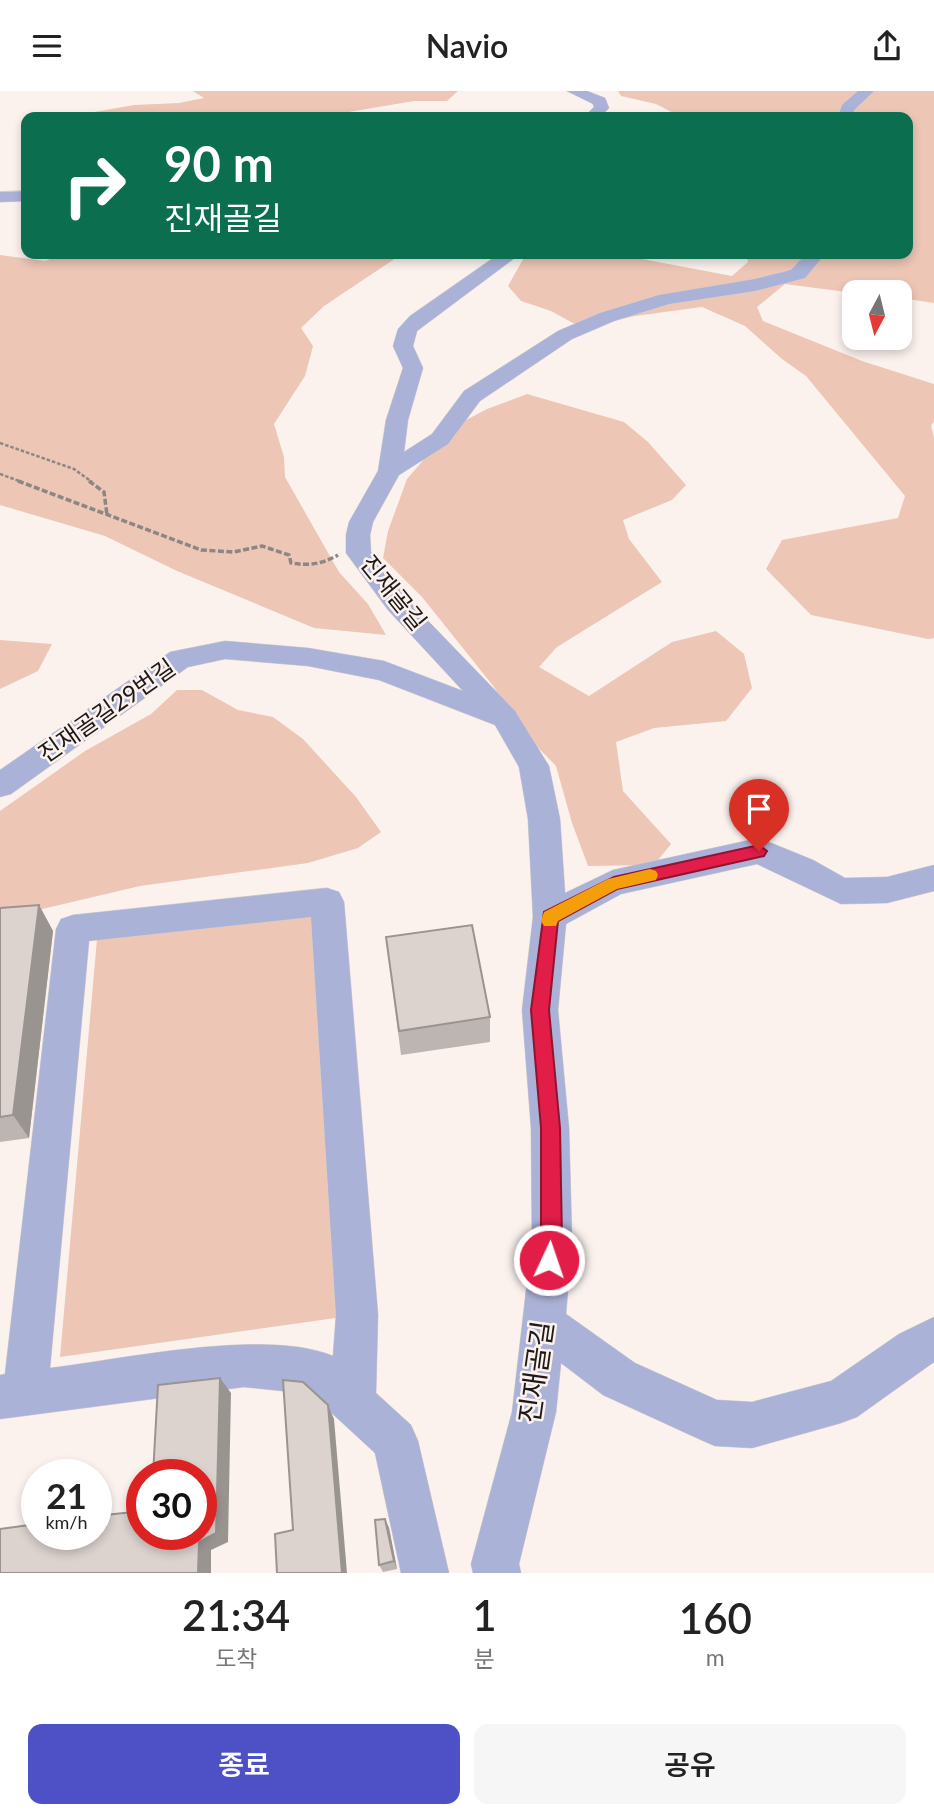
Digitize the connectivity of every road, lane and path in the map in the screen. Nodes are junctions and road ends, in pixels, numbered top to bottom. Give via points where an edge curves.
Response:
1 (574, 91) edge
2 (867, 91) edge
3 (597, 112) edge
4 (846, 112) edge
5 (21, 195) edge
6 (0, 197) edge
7 (504, 259) edge
8 (812, 259) edge
9 (0, 443) edge
10 (390, 471) junction
11 (0, 474) edge
12 (107, 515) junction
13 (359, 549) junction
14 (505, 718) junction
15 (0, 786) edge
16 (934, 878) edge
17 (550, 917) junction
18 (543, 1324) junction
19 (934, 1339) edge
20 (12, 1395) edge
21 (353, 1401) junction
22 (425, 1573) edge
23 (497, 1573) edge

1 - 3 street via 600,101 602,108
2 - 4 street
5 - 6 street
7 - 10 street, 진재골길 via 408,329 403,346 412,368 397,420
8 - 10 street via 798,274 666,299 565,335 472,396 440,439
9 - 12 path via 84,476 104,492
10 - 13 street, 진재골길 via 361,522
11 - 12 path
12 - 13 path via 201,550 234,552 262,546 307,567
13 - 14 street, 진재골길 via 397,604
14 - 15 street, 진재골길29번길 via 384,671 308,657 225,650 180,659
14 - 17 street, 진재골길 via 534,767 544,819
16 - 17 street via 887,890 841,891 759,851 614,883
17 - 18 street, 진재골길 via 540,1010 550,1128 552,1239
18 - 19 street via 618,1379 715,1423 752,1425 841,1401
18 - 23 street, 진재골길 via 534,1412 495,1564
20 - 21 street via 244,1365 321,1373
20 - 21 street via 73,929 327,902 357,1315
21 - 22 street via 395,1441

